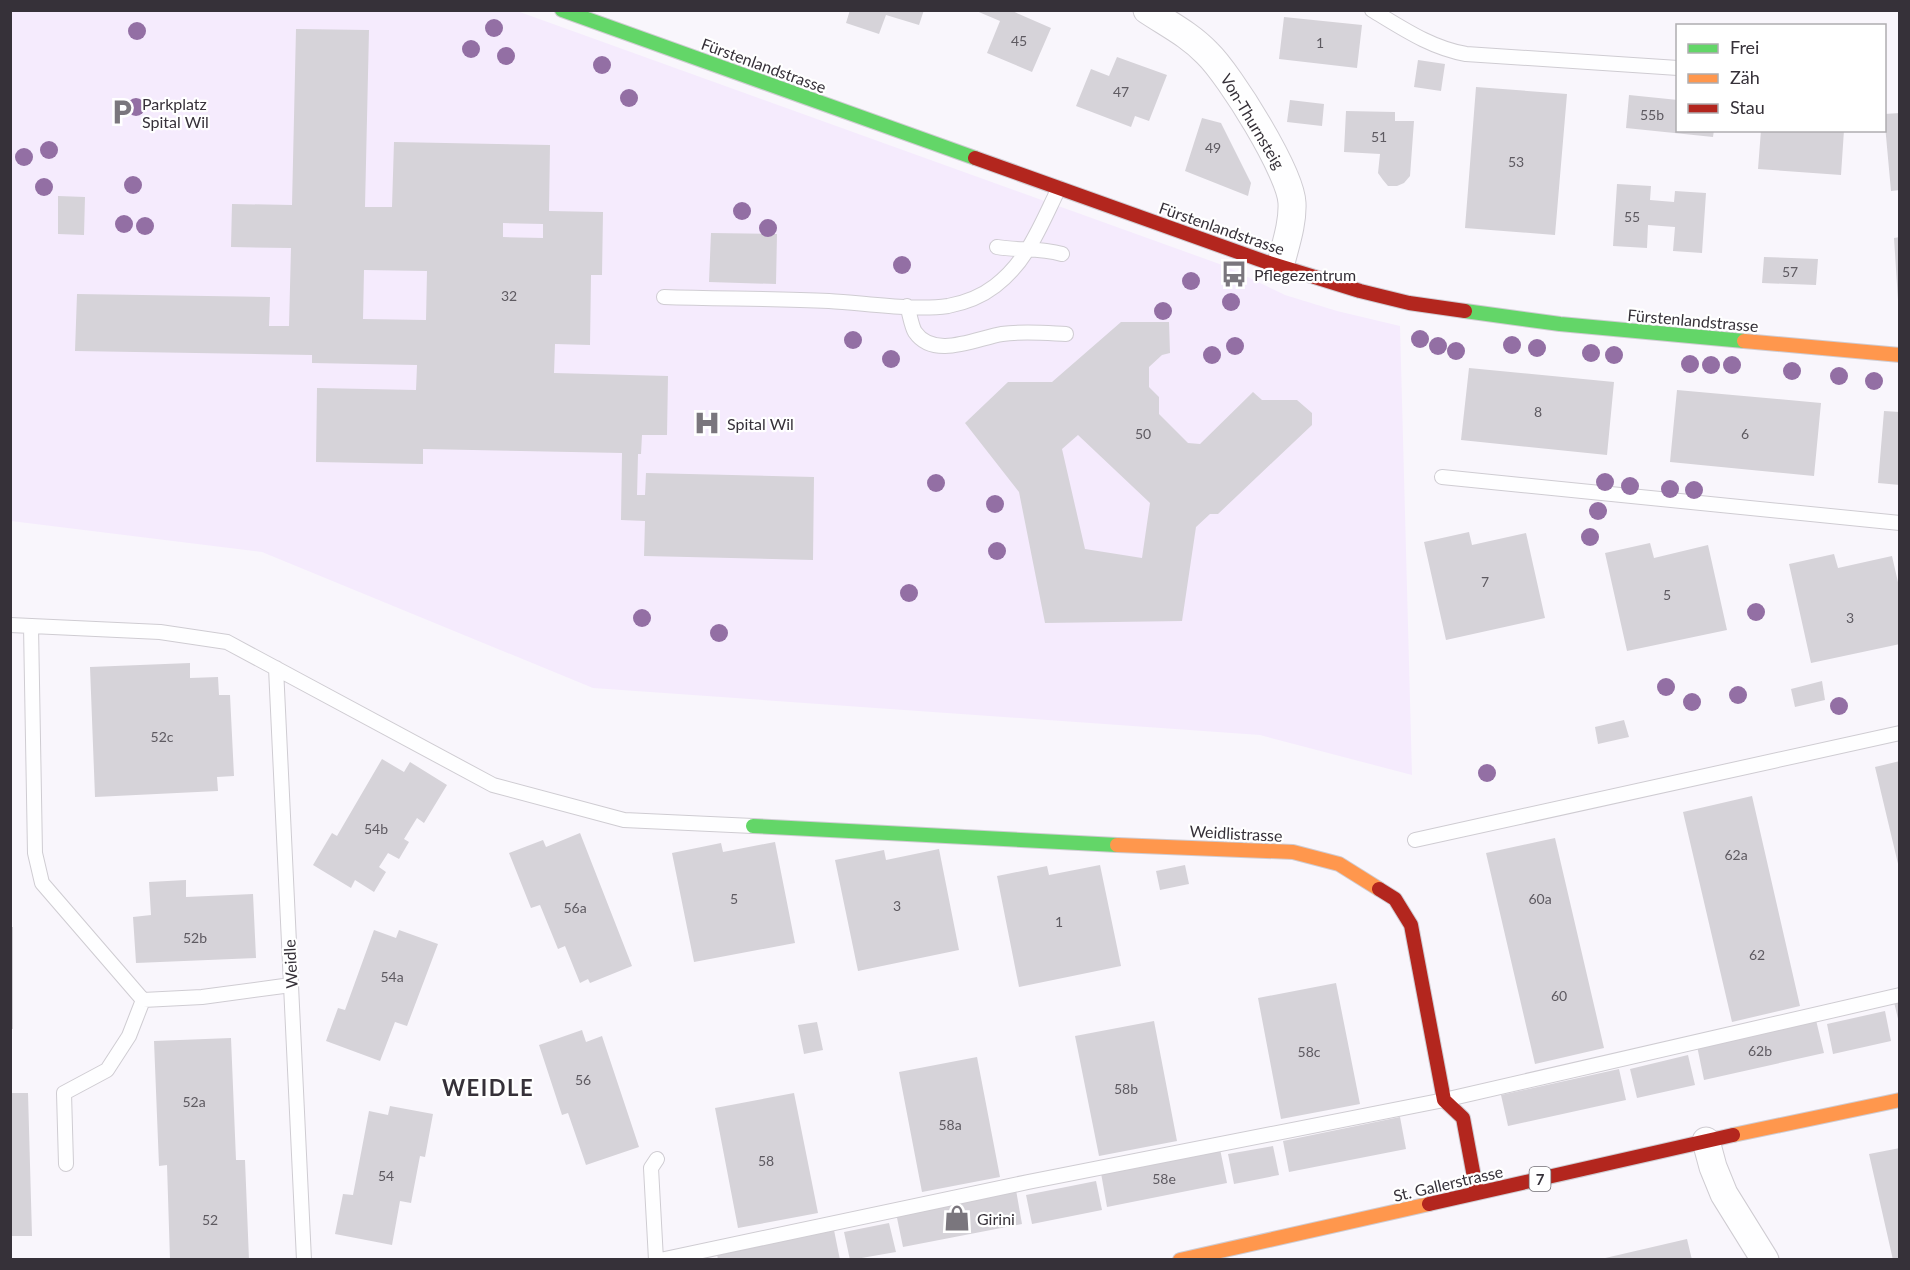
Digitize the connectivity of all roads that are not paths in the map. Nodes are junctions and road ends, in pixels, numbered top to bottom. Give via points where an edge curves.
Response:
1 (562, 10) edge
2 (1372, 10) edge
3 (1153, 12) edge
4 (1676, 68) edge
5 (1059, 188) junction
6 (997, 247) dead end
7 (1030, 248) junction
8 (1062, 254) dead end
9 (1280, 267) junction
10 (664, 297) dead end
11 (907, 306) junction
12 (1066, 334) dead end
13 (1899, 355) edge
14 (1442, 477) dead end
15 (1899, 523) edge
16 (10, 625) edge
17 (31, 626) junction
18 (276, 668) junction
19 (1899, 733) edge
20 (753, 826) joint
21 (1415, 840) dead end
22 (291, 986) junction
23 (1899, 995) edge
24 (143, 1000) junction
25 (1444, 1100) junction
26 (1899, 1100) edge
27 (1706, 1141) junction
28 (657, 1159) dead end
29 (66, 1164) dead end
30 (1477, 1193) junction
31 (304, 1260) edge
32 (658, 1260) edge
33 (1180, 1260) edge
34 (1765, 1260) edge

1 - 5 street, Fürstenlandstrasse
2 - 4 lane via 1448,51
3 - 9 street, Von-Thurnsteig via 1191,38 1222,69 1283,171 1292,204
5 - 7 lane
5 - 9 street, Fürstenlandstrasse
6 - 7 lane
7 - 8 lane
7 - 11 lane via 1009,275 980,295 948,306
9 - 13 street, Fürstenlandstrasse via 1409,303 1560,324
10 - 11 lane
11 - 12 lane via 921,340 936,345 969,344 1015,332
14 - 15 lane
16 - 17 lane
17 - 18 lane via 160,632 227,642
17 - 24 lane via 35,853 42,883
18 - 20 lane via 493,785 624,820
18 - 22 lane, Weidle
19 - 21 lane
20 - 25 street, Weidlistrasse via 1293,852 1339,864 1395,898 1411,925
22 - 24 lane
22 - 31 lane, Weidle
23 - 25 lane
24 - 29 lane via 129,1036 107,1070 64,1093
25 - 30 street via 1463,1118
25 - 32 lane
26 - 27 street, St. Gallerstrasse / 7
27 - 30 street, St. Gallerstrasse / 7
27 - 34 street via 1725,1194
28 - 32 lane via 651,1168
30 - 33 street, St. Gallerstrasse / 7

